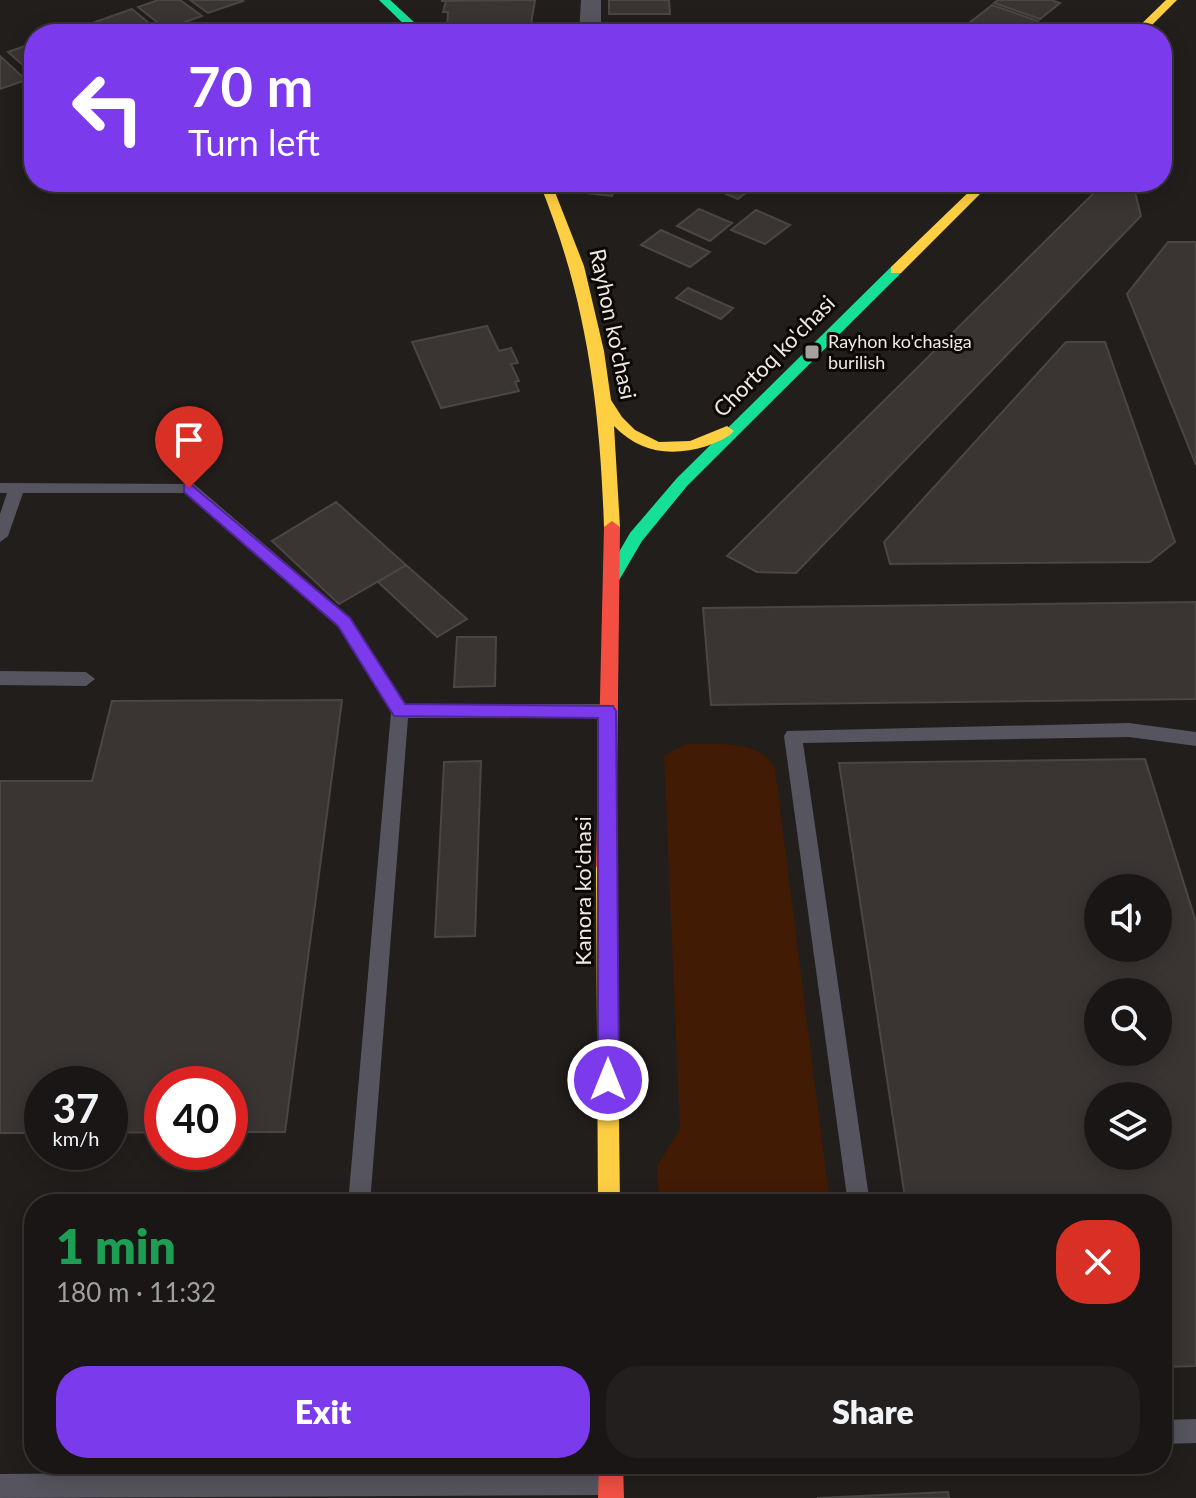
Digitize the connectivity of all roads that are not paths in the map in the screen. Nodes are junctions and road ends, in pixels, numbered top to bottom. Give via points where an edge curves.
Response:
1 (384, 0) edge
2 (591, 0) edge
3 (1172, 0) edge
4 (410, 24) edge
5 (590, 24) edge
6 (1147, 24) edge
7 (549, 192) edge
8 (976, 192) edge
9 (606, 403) junction
10 (739, 424) junction
11 (9, 488) edge
12 (0, 536) edge
13 (612, 578) junction
14 (0, 678) edge
15 (86, 679) dead end
16 (400, 711) junction
17 (607, 711) junction
18 (1196, 739) edge
19 (360, 1194) edge
20 (609, 1194) edge
21 (858, 1194) edge
22 (1196, 1431) edge
23 (1172, 1432) edge
24 (337, 1474) edge
25 (611, 1481) edge
26 (0, 1487) edge

1 - 4 street
2 - 5 street
3 - 6 street
7 - 9 street, Rayhon ko'chasi via 570,238 591,313
8 - 10 street, Chortoq ko'chasi
9 - 10 street via 622,432 659,447 701,444
9 - 13 street, Rayhon ko'chasi
10 - 13 street, Chortoq ko'chasi via 649,520
11 - 12 lane
11 - 16 lane via 189,488 344,622
13 - 17 street, Kanora ko'chasi
14 - 15 lane
16 - 17 lane
16 - 19 lane
17 - 20 street, Kanora ko'chasi
18 - 21 lane via 1129,730 793,736
22 - 23 lane
24 - 25 lane
24 - 26 lane

